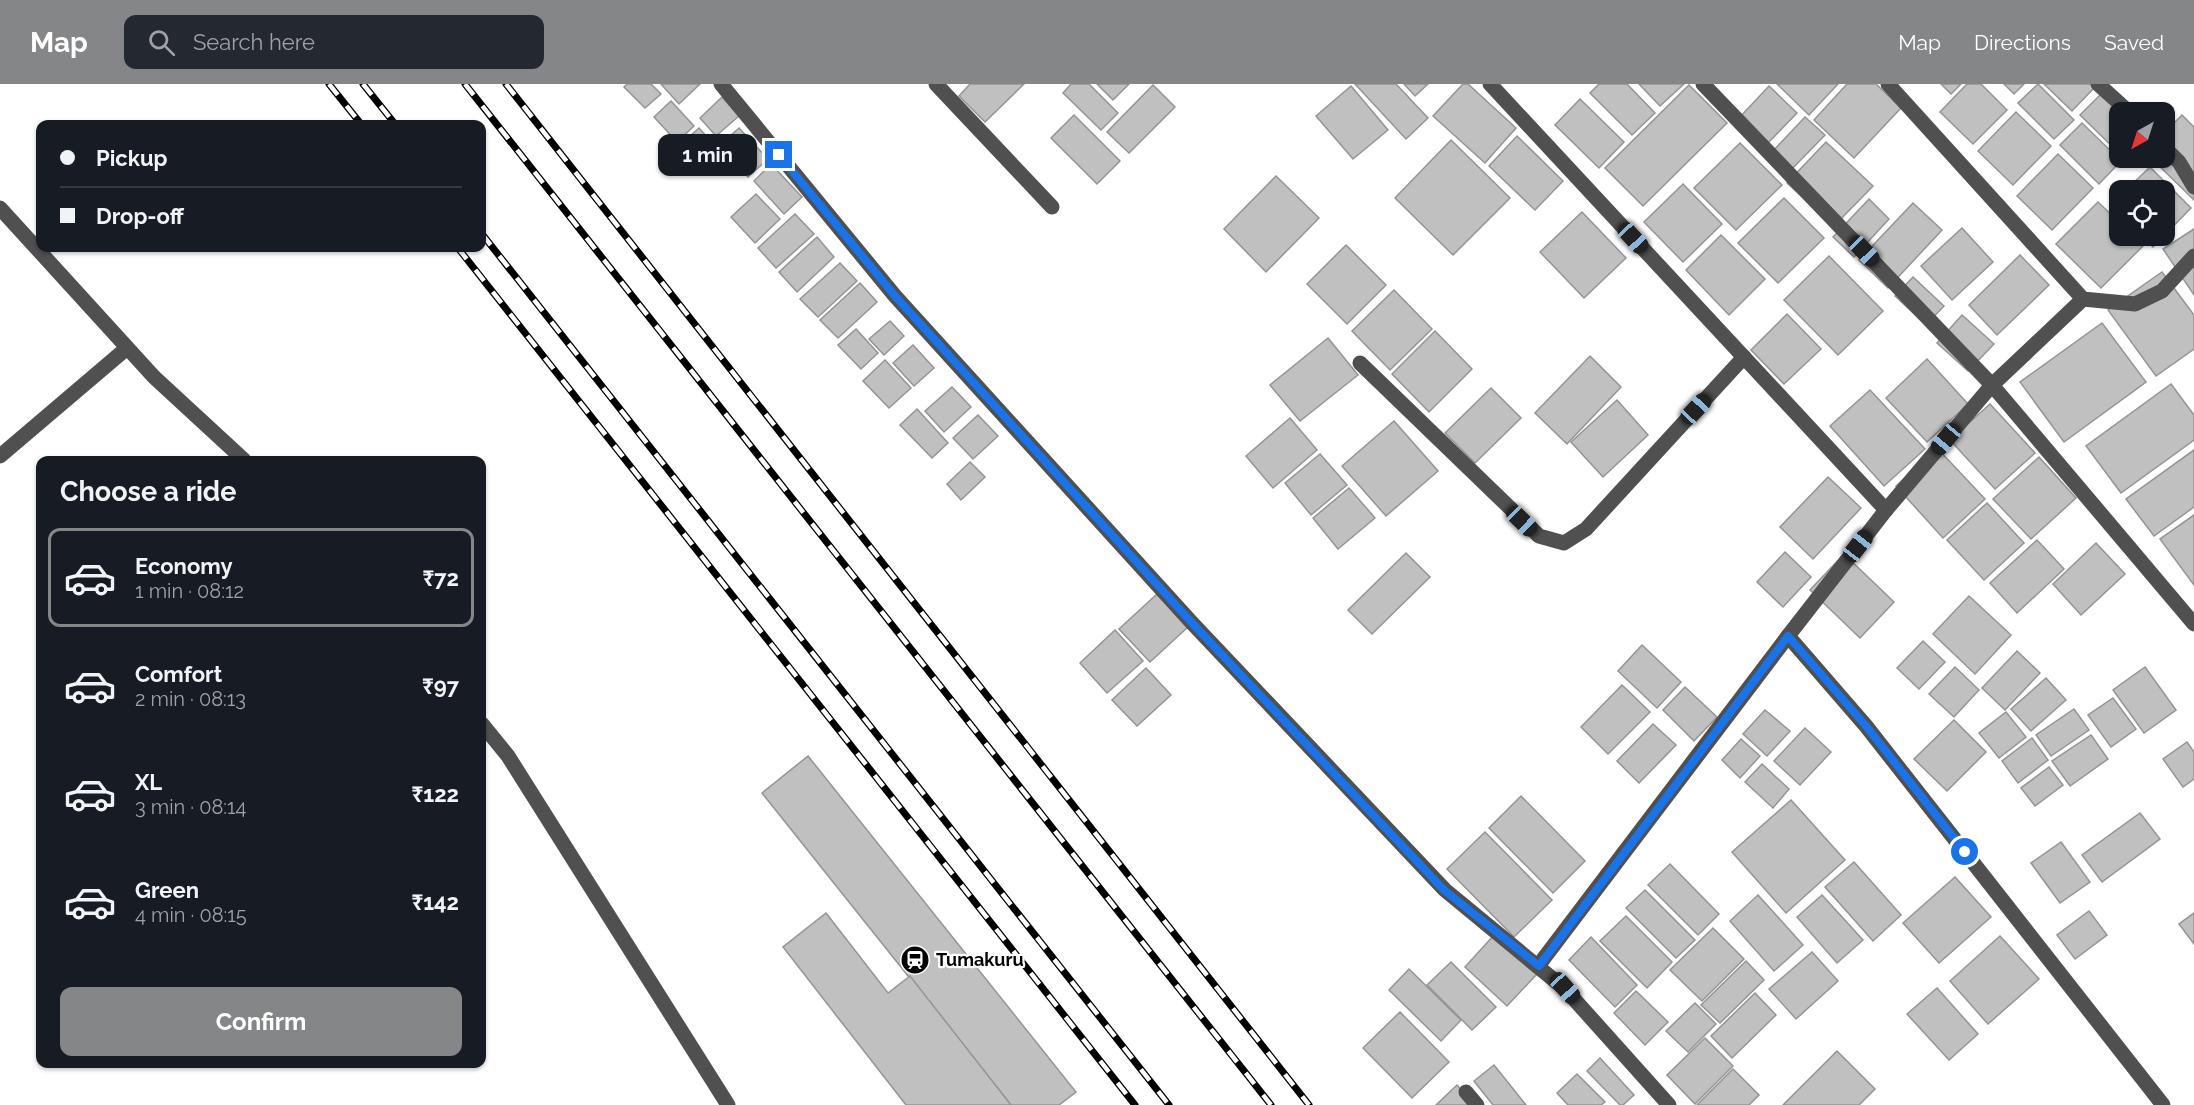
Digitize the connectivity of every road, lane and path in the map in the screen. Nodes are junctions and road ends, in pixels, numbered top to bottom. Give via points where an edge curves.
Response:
1 (721, 84) edge
2 (936, 84) edge
3 (1490, 84) edge
4 (1703, 84) edge
5 (2098, 84) edge
6 (1898, 88) edge
7 (2117, 102) edge
8 (2175, 158) edge
9 (2194, 187) edge
10 (1052, 207) dead end
11 (0, 208) edge
12 (36, 248) edge
13 (40, 252) edge
14 (2194, 256) edge
15 (2083, 299) junction
16 (127, 348) junction
17 (1744, 357) junction
18 (1360, 363) dead end
19 (1992, 385) junction
20 (0, 456) edge
21 (240, 456) edge
22 (1886, 510) junction
23 (2194, 624) edge
24 (1788, 636) junction
25 (486, 729) edge
26 (1539, 966) junction
27 (1466, 1092) dead end
28 (728, 1105) edge
29 (1477, 1105) edge
30 (1669, 1105) edge
31 (2163, 1105) edge

1 - 26 street via 895,296 1193,624 1444,890
2 - 10 street
3 - 17 street
4 - 19 street
5 - 7 street
6 - 15 street
8 - 9 street
11 - 12 street
13 - 16 street
14 - 15 street via 2162,291 2136,304
15 - 19 street
16 - 20 street
16 - 21 street
17 - 18 street via 1586,529 1564,543 1539,536
17 - 22 street
19 - 22 street
19 - 23 street
22 - 24 street
24 - 26 street
24 - 31 street via 1866,726
25 - 28 street via 508,756
26 - 30 street via 1565,988
27 - 29 street

